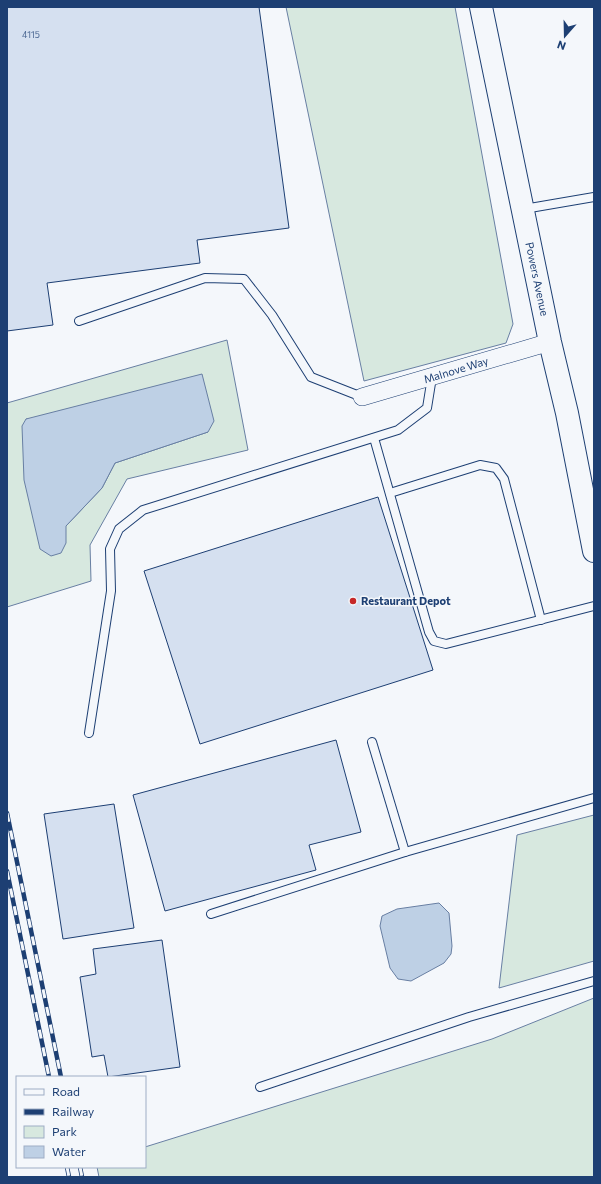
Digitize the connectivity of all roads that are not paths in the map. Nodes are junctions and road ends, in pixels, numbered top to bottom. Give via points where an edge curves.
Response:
1 (481, 7) edge
2 (594, 197) edge
3 (523, 209) junction
4 (79, 321) dead end
5 (550, 342) junction
6 (432, 377) junction
7 (362, 397) joint
8 (374, 438) junction
9 (390, 493) junction
10 (594, 551) edge
11 (594, 606) edge
12 (541, 620) junction
13 (90, 733) dead end
14 (372, 742) dead end
15 (594, 798) edge
16 (405, 852) junction
17 (211, 914) dead end
18 (594, 981) edge
19 (260, 1087) dead end

1 - 3 street, Powers Avenue
2 - 3 lane
3 - 5 street, Powers Avenue
4 - 7 lane via 205,278 244,279 272,315 311,377
5 - 6 street, Malnove Way
5 - 10 street, Powers Avenue via 567,413
6 - 7 street, Malnove Way
6 - 8 lane via 427,408 398,430
8 - 9 lane
8 - 13 lane via 143,510 119,529 110,549 111,591
9 - 12 lane via 429,632 434,641 446,644
9 - 12 lane via 480,465 496,468 504,479
11 - 12 lane
14 - 16 lane
15 - 16 lane
16 - 17 lane
18 - 19 lane via 469,1017

